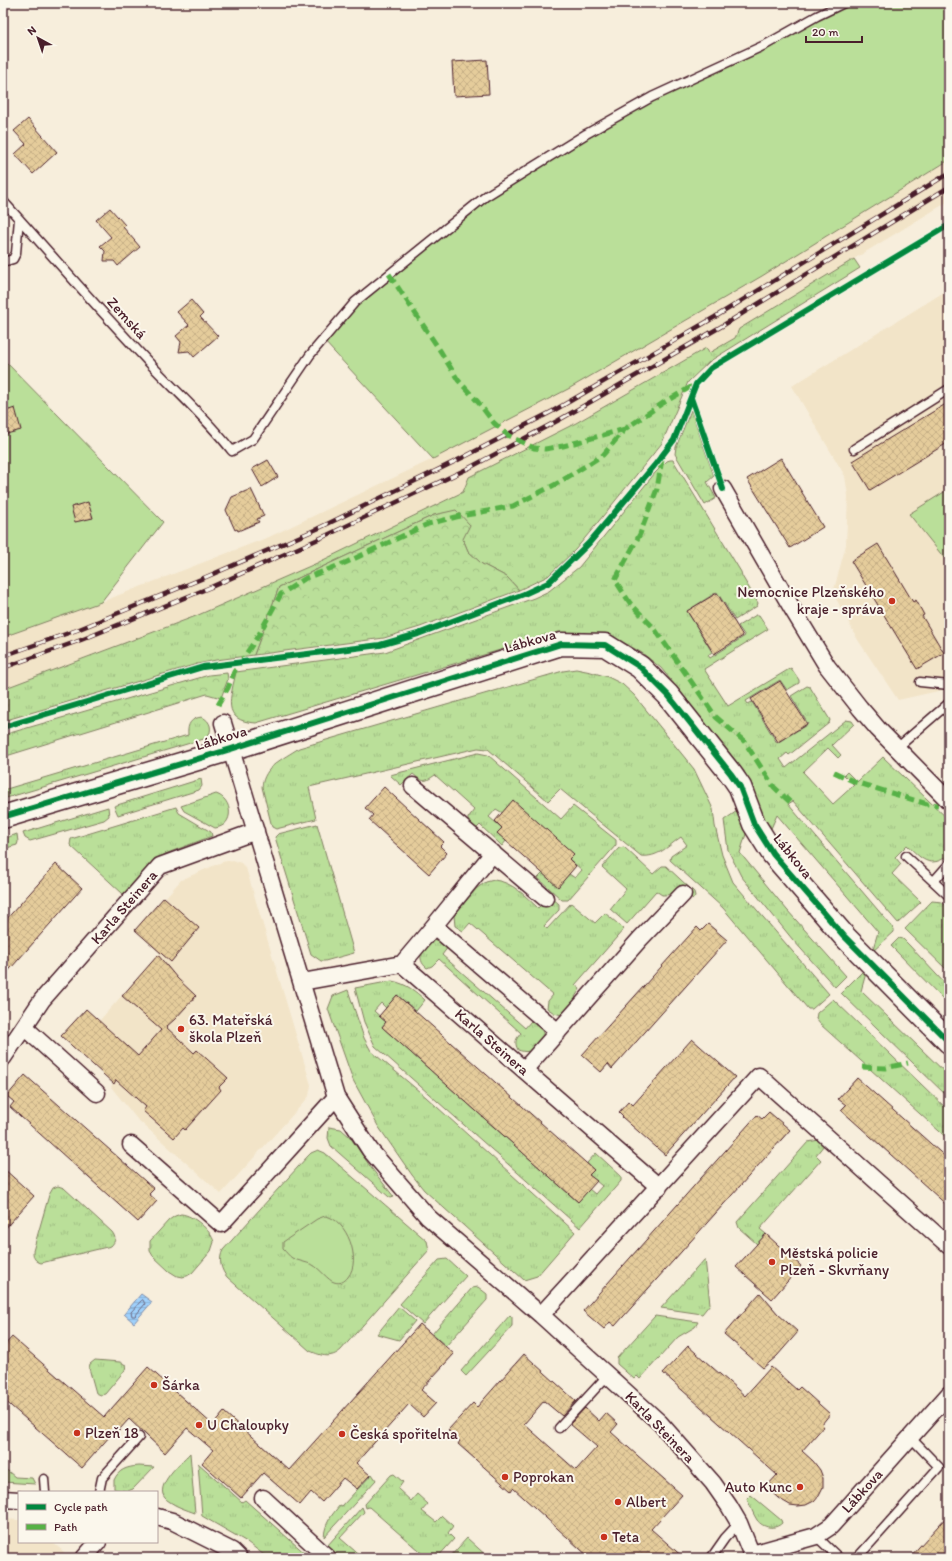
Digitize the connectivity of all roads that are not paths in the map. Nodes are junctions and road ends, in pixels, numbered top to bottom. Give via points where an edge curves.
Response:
1 (844, 3) edge
2 (3, 201) edge
3 (19, 219) junction
4 (3, 262) edge
5 (949, 389) edge
6 (854, 450) dead end
7 (723, 489) dead end
8 (920, 682) dead end
9 (949, 685) edge
10 (949, 703) edge
11 (223, 723) dead end
12 (897, 748) junction
13 (231, 749) junction
14 (413, 786) dead end
15 (949, 801) edge
16 (3, 817) edge
17 (256, 830) junction
18 (493, 853) junction
19 (906, 856) dead end
20 (949, 864) edge
21 (934, 881) junction
22 (683, 894) dead end
23 (949, 896) edge
24 (545, 898) dead end
25 (434, 926) junction
26 (402, 964) junction
27 (302, 982) junction
28 (24, 1027) junction
29 (558, 1032) junction
30 (949, 1042) edge
31 (3, 1058) edge
32 (524, 1070) junction
33 (97, 1093) dead end
34 (336, 1097) junction
35 (131, 1145) dead end
36 (659, 1187) junction
37 (949, 1246) edge
38 (541, 1315) junction
39 (608, 1375) junction
40 (949, 1394) edge
41 (559, 1428) dead end
42 (138, 1437) dead end
43 (910, 1437) junction
44 (44, 1479) dead end
45 (45, 1491) edge
46 (99, 1491) edge
47 (263, 1498) dead end
48 (3, 1499) edge
49 (18, 1500) edge
50 (158, 1517) edge
51 (739, 1523) junction
52 (816, 1536) junction
53 (97, 1543) edge
54 (753, 1556) edge
55 (84, 1558) edge
56 (239, 1558) edge
57 (328, 1558) edge
58 (711, 1558) edge
59 (839, 1558) edge
60 (857, 1558) edge

1 - 3 lane, Zemská via 767,44 652,97 586,134 486,196 354,302 310,355 253,439 232,451 212,426 140,354
2 - 3 lane, Zemská
3 - 4 lane via 16,253 13,259
5 - 6 lane
7 - 12 street via 827,666 860,708
8 - 9 lane
10 - 12 lane
11 - 13 street, Karla Steinera
12 - 15 street
13 - 16 street, Lábkova
13 - 17 street, Karla Steinera
13 - 30 street, Lábkova via 561,644 605,645 640,667 668,695 740,787 754,824 773,854 844,936
14 - 18 street
17 - 27 street, Karla Steinera
17 - 28 street, Karla Steinera via 160,866 42,1000
18 - 24 street
18 - 25 street
19 - 21 lane
20 - 21 lane
21 - 23 lane
22 - 29 street
25 - 26 street
25 - 29 street
26 - 27 street
26 - 32 street, Karla Steinera
27 - 34 street, Karla Steinera
28 - 31 street, Karla Steinera
28 - 33 street
29 - 32 street
32 - 36 street, Karla Steinera
34 - 35 street via 221,1224
34 - 38 street, Karla Steinera via 370,1150 428,1217
36 - 37 street via 759,1076
36 - 38 street
38 - 39 street, Karla Steinera
39 - 41 lane
39 - 51 street, Karla Steinera via 660,1423 713,1483
40 - 43 street, Lábkova
42 - 46 lane via 102,1478
43 - 52 street, Lábkova via 831,1526
43 - 60 lane via 939,1467
44 - 45 lane
47 - 57 street
48 - 49 street
50 - 56 street via 172,1521
51 - 54 street, Karla Steinera
51 - 58 lane
52 - 54 street, Lábkova
52 - 59 lane
53 - 55 street

